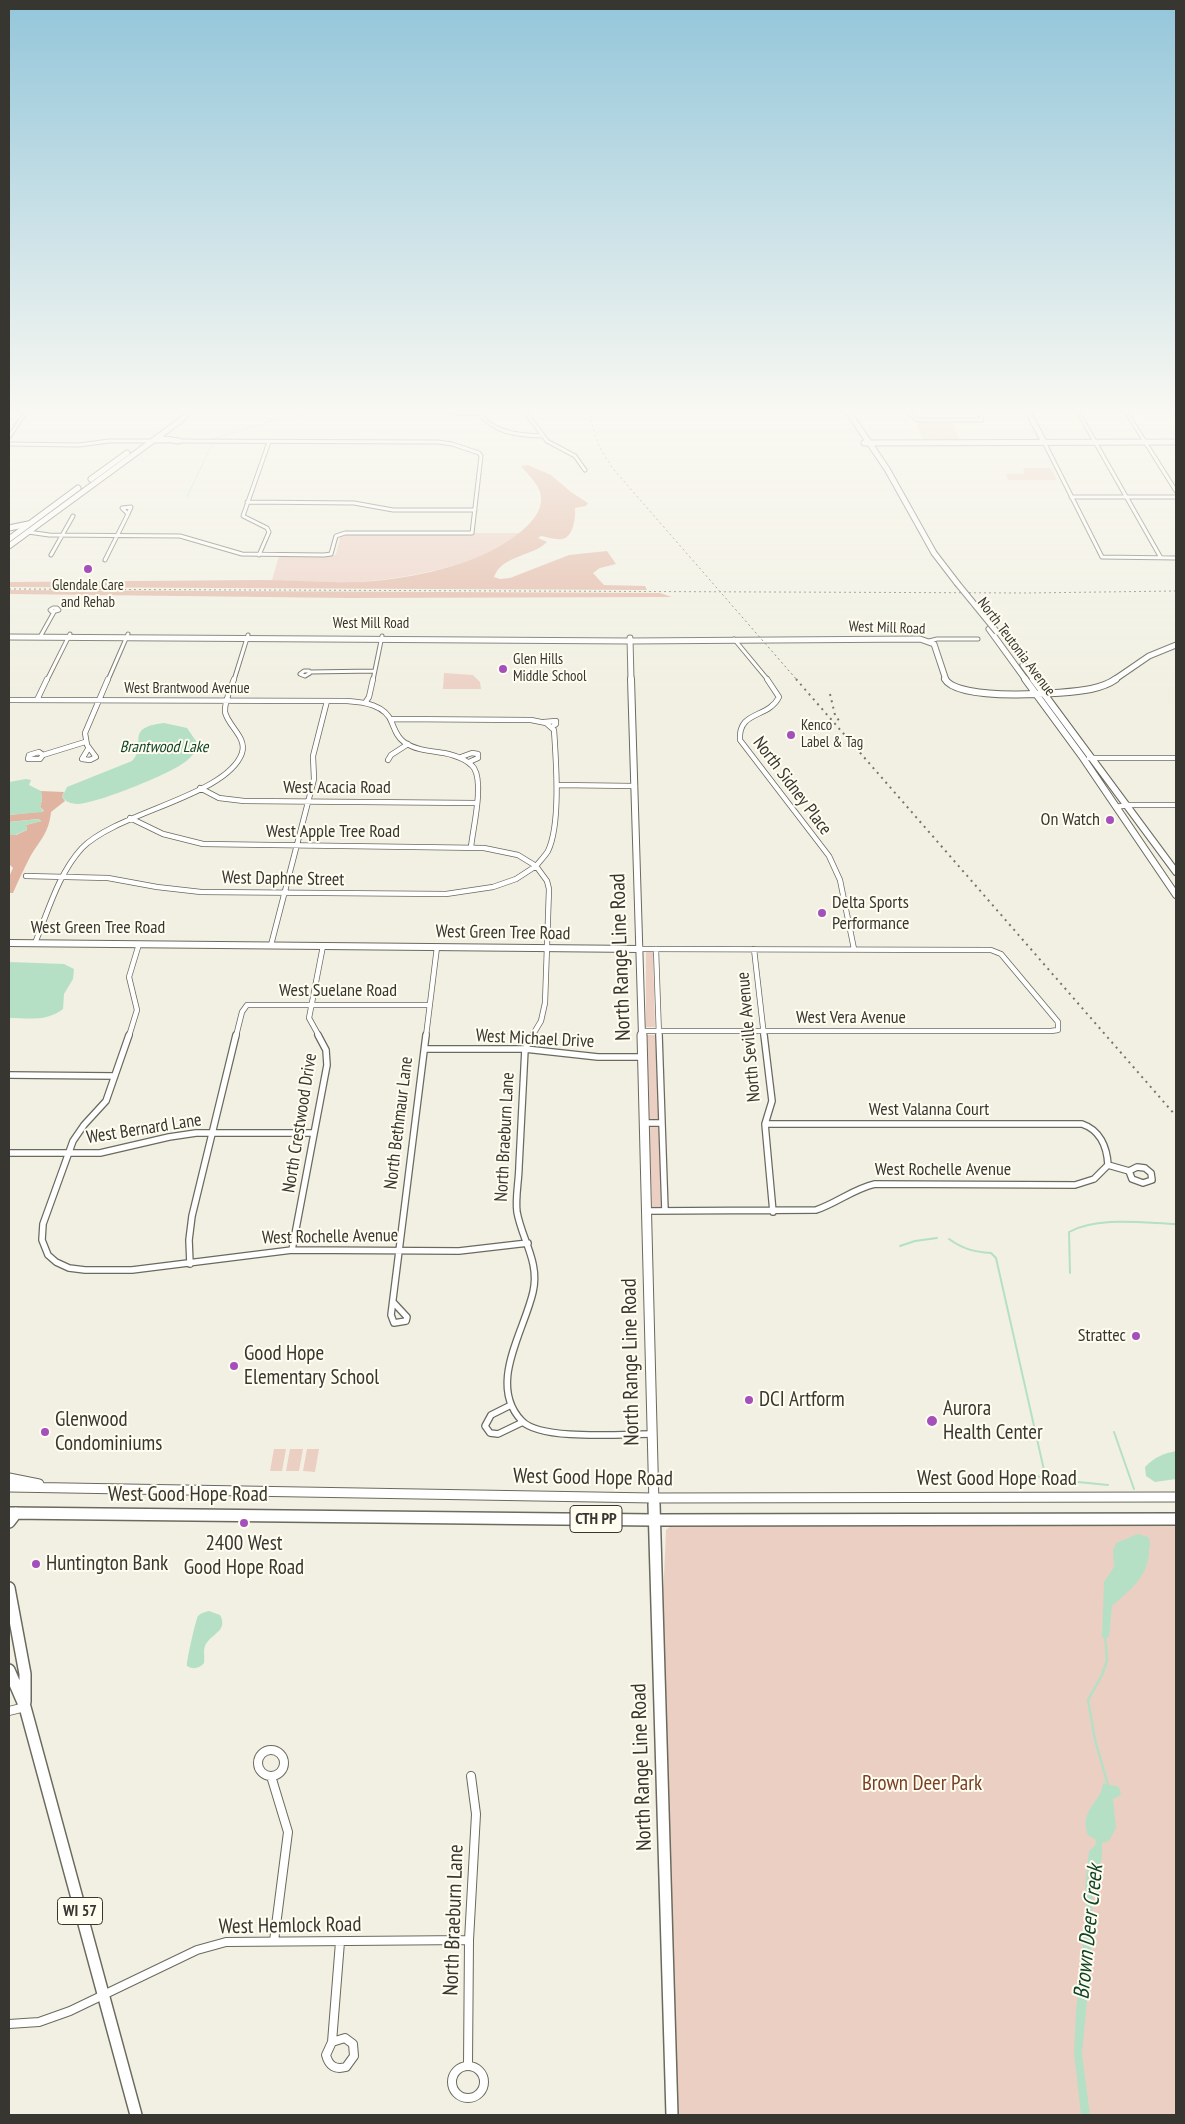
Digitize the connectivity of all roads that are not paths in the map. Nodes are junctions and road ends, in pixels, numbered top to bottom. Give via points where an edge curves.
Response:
1 (50, 509) edge
2 (58, 509) edge
3 (245, 509) edge
4 (388, 509) edge
5 (909, 509) edge
6 (1077, 509) edge
7 (1134, 509) edge
8 (475, 510) joint
9 (128, 514) dead end
10 (73, 516) dead end
11 (28, 524) junction
12 (9, 529) edge
13 (20, 531) junction
14 (28, 532) junction
15 (63, 535) junction
16 (117, 535) junction
17 (9, 539) edge
18 (9, 546) edge
19 (52, 555) dead end
20 (259, 555) junction
21 (1161, 558) junction
22 (1176, 558) edge
23 (105, 560) dead end
24 (954, 583) junction
25 (54, 612) dead end
26 (41, 635) junction
27 (10, 636) edge
28 (69, 636) junction
29 (127, 636) junction
30 (248, 637) junction
31 (381, 638) junction
32 (630, 639) junction
33 (734, 639) junction
34 (978, 639) dead end
35 (929, 641) junction
36 (1176, 645) edge
37 (374, 671) junction
38 (310, 672) dead end
39 (1036, 694) junction
40 (1045, 694) junction
41 (9, 700) edge
42 (37, 700) junction
43 (99, 700) junction
44 (226, 700) junction
45 (327, 701) junction
46 (365, 703) junction
47 (391, 719) junction
48 (85, 742) junction
49 (408, 744) junction
50 (88, 749) dead end
51 (43, 755) dead end
52 (461, 757) junction
53 (1083, 758) junction
54 (1093, 758) junction
55 (1176, 758) edge
56 (388, 760) dead end
57 (469, 762) junction
58 (557, 785) junction
59 (635, 786) junction
60 (200, 788) junction
61 (308, 801) junction
62 (476, 803) junction
63 (1128, 805) junction
64 (1176, 805) edge
65 (1116, 807) junction
66 (130, 818) junction
67 (296, 846) junction
68 (470, 847) junction
69 (536, 866) junction
70 (1176, 872) edge
71 (26, 876) dead end
72 (64, 876) junction
73 (285, 892) junction
74 (1176, 895) edge
75 (9, 943) edge
76 (35, 943) junction
77 (139, 944) junction
78 (271, 945) junction
79 (323, 946) junction
80 (437, 947) junction
81 (546, 948) junction
82 (640, 949) junction
83 (656, 949) junction
84 (754, 949) junction
85 (854, 949) junction
86 (311, 1004) junction
87 (429, 1005) junction
88 (1059, 1029) joint
89 (642, 1031) junction
90 (658, 1031) junction
91 (763, 1032) junction
92 (425, 1049) junction
93 (525, 1049) junction
94 (644, 1057) junction
95 (9, 1075) edge
96 (114, 1076) junction
97 (645, 1122) junction
98 (661, 1123) junction
99 (765, 1124) junction
100 (213, 1133) junction
101 (313, 1133) junction
102 (9, 1152) edge
103 (67, 1153) junction
104 (1108, 1165) junction
105 (1129, 1171) dead end
106 (647, 1211) junction
107 (665, 1211) junction
108 (774, 1212) junction
109 (528, 1244) junction
110 (292, 1250) junction
111 (400, 1250) junction
112 (190, 1264) junction
113 (394, 1304) dead end
114 (511, 1405) junction
115 (523, 1422) junction
116 (652, 1434) junction
117 (9, 1478) edge
118 (9, 1488) edge
119 (55, 1488) junction
120 (1176, 1497) edge
121 (653, 1498) junction
122 (13, 1513) edge
123 (1176, 1519) edge
124 (654, 1520) junction
125 (9, 1522) edge
126 (9, 1588) edge
127 (9, 1670) edge
128 (26, 1707) junction
129 (9, 1711) edge
130 (271, 1776) dead end
131 (471, 1776) dead end
132 (469, 1940) junction
133 (274, 1941) junction
134 (340, 1942) junction
135 (103, 1994) junction
136 (9, 2024) edge
137 (332, 2042) dead end
138 (468, 2065) dead end
139 (136, 2115) edge
140 (672, 2115) edge

1 - 11 main road
2 - 14 main road
3 - 20 street via 243,516 269,532
4 - 8 street
5 - 24 main road, North Teutonia Avenue
6 - 21 street via 1102,558
7 - 21 street
8 - 20 street via 472,533 348,532 336,536 330,555
9 - 16 street
10 - 15 street
11 - 12 main road
11 - 13 main road
12 - 13 main road
13 - 14 main road
13 - 17 main road
14 - 15 street
14 - 18 main road
15 - 16 street
15 - 19 street
16 - 20 street via 185,536 229,552
16 - 23 street
21 - 22 street
24 - 39 main road, North Teutonia Avenue
24 - 40 main road, North Teutonia Avenue, bridge
25 - 26 street
26 - 27 main road, West Mill Road
26 - 28 main road, West Mill Road
28 - 29 main road, West Mill Road
28 - 42 street
29 - 30 main road, West Mill Road
29 - 43 street
30 - 31 main road, West Mill Road
30 - 44 street
31 - 32 main road, West Mill Road
31 - 37 street
32 - 33 main road, West Mill Road
32 - 59 main road, North Range Line Road
33 - 35 main road, West Mill Road
33 - 85 street, North Sidney Place via 779,696 774,705 743,723 740,740 829,856 840,880
34 - 35 street
35 - 39 main road, West Mill Road via 935,646 946,680 955,688 975,693
36 - 40 main road, West Mill Road via 1150,655 1104,686 1072,693
37 - 38 street
37 - 46 street
39 - 40 main road, West Mill Road
39 - 53 main road, North Teutonia Avenue
40 - 54 main road, North Teutonia Avenue
41 - 42 street, West Brantwood Avenue
42 - 43 street, West Brantwood Avenue
43 - 44 street, West Brantwood Avenue
43 - 48 street via 85,733
44 - 45 street, West Brantwood Avenue
44 - 60 street via 224,712 242,740 242,752 228,771
45 - 46 street, West Brantwood Avenue
45 - 61 street via 314,756 314,778
46 - 47 street via 383,711
47 - 49 street via 394,730
47 - 58 street via 544,722 552,727 554,733
48 - 50 street
48 - 51 street
49 - 52 street
49 - 56 street via 391,754
52 - 57 street
52 - 57 street via 469,753 478,754 478,758
53 - 54 street
53 - 65 main road, North Teutonia Avenue
54 - 55 street
54 - 63 main road, North Teutonia Avenue
57 - 62 street via 479,780
58 - 59 street
58 - 69 street via 552,843
59 - 82 main road, North Range Line Road
60 - 61 street, West Acacia Road via 219,798
60 - 66 street
61 - 62 street, West Acacia Road
61 - 67 street
62 - 68 street
63 - 64 street
63 - 65 street
63 - 70 main road, North Teutonia Avenue
65 - 74 main road, North Teutonia Avenue
66 - 67 street, West Apple Tree Road via 154,831 192,842
66 - 72 street via 87,844 75,856
67 - 68 street, West Apple Tree Road
67 - 73 street
68 - 69 street, West Apple Tree Road via 507,851
69 - 73 street, West Daphne Street via 503,884 459,894
69 - 81 street, North Braeburn Lane via 550,889
71 - 72 street, West Daphne Street
72 - 73 street, West Daphne Street via 108,878 194,892
72 - 76 street
73 - 78 street
75 - 76 main road, West Green Tree Road
76 - 77 main road, West Green Tree Road
77 - 78 main road, West Green Tree Road
77 - 96 street via 129,977 137,1010
78 - 79 main road, West Green Tree Road
79 - 80 main road, West Green Tree Road
79 - 86 street, North Crestwood Drive
80 - 81 main road, West Green Tree Road
80 - 87 street, North Bethmaur Lane
81 - 82 main road, West Green Tree Road
81 - 93 street, North Braeburn Lane via 544,1009
82 - 83 street, West Green Tree Road
82 - 89 main road, North Range Line Road
83 - 84 street, West Green Tree Road
83 - 90 street
84 - 85 street, West Green Tree Road
84 - 91 street, North Seville Avenue
85 - 88 street, West Green Tree Road via 997,952 1058,1022
86 - 87 street, West Suelane Road
86 - 100 street, West Suelane Road via 246,1005
86 - 101 street, North Crestwood Drive via 310,1018 314,1029 328,1050
87 - 92 street, North Bethmaur Lane
88 - 91 street, West Vera Avenue
89 - 90 street, West Vera Avenue
89 - 94 main road, North Range Line Road
90 - 91 street, West Vera Avenue
90 - 98 street
91 - 99 street, North Seville Avenue via 772,1101
92 - 93 street, West Michael Drive
92 - 111 street, North Bethmaur Lane
93 - 94 street, West Michael Drive via 598,1057
93 - 109 street, North Braeburn Lane via 517,1210
94 - 97 main road, North Range Line Road
95 - 96 street
96 - 103 street via 106,1102 79,1132
97 - 98 street
97 - 106 main road, North Range Line Road
98 - 107 street
99 - 104 street, West Valanna Court via 1082,1124 1092,1128 1106,1147
99 - 108 street, North Seville Avenue
100 - 101 street, West Bernard Lane
100 - 103 street, West Bernard Lane via 166,1137 115,1151
100 - 112 street via 192,1216
101 - 110 street, North Crestwood Drive
102 - 103 street, West Bernard Lane
103 - 112 street, West Rochelle Avenue via 43,1224 42,1240 48,1255 62,1265 85,1270 140,1270
104 - 105 street
104 - 108 street, West Rochelle Avenue via 1097,1177 1083,1184 875,1184 856,1188 824,1208
106 - 107 street, West Rochelle Avenue
106 - 116 main road, North Range Line Road
107 - 108 street, West Rochelle Avenue
109 - 111 street, West Rochelle Avenue via 459,1251
109 - 114 street, North Braeburn Lane via 535,1276 533,1292 510,1361 507,1387
110 - 111 street, West Rochelle Avenue
110 - 112 street, West Rochelle Avenue
111 - 113 street, North Bethmaur Lane
114 - 115 street, North Braeburn Lane
114 - 115 street via 492,1413 485,1426 490,1433 498,1434
115 - 116 street via 540,1430 561,1434
116 - 121 main road, North Range Line Road
117 - 119 main road
118 - 119 main road, West Good Hope Road / CTH PP
119 - 121 main road, West Good Hope Road / CTH PP
120 - 121 main road, West Good Hope Road / CTH PP
121 - 124 main road, North Range Line Road
122 - 124 main road, West Good Hope Road / CTH PP
122 - 125 main road
123 - 124 main road, West Good Hope Road / CTH PP
124 - 140 main road, North Range Line Road
126 - 128 main road, WI 57 via 26,1674
127 - 128 main road, WI 57
128 - 129 street
128 - 135 main road, WI 57
130 - 133 street via 288,1832
131 - 132 street, North Braeburn Lane via 476,1814
132 - 134 street, West Hemlock Road
132 - 138 street, North Braeburn Lane
133 - 134 street, West Hemlock Road
133 - 135 street, West Hemlock Road via 226,1942 209,1946
134 - 137 street
135 - 136 street, West Hemlock Road via 39,2022
135 - 139 main road, WI 57

